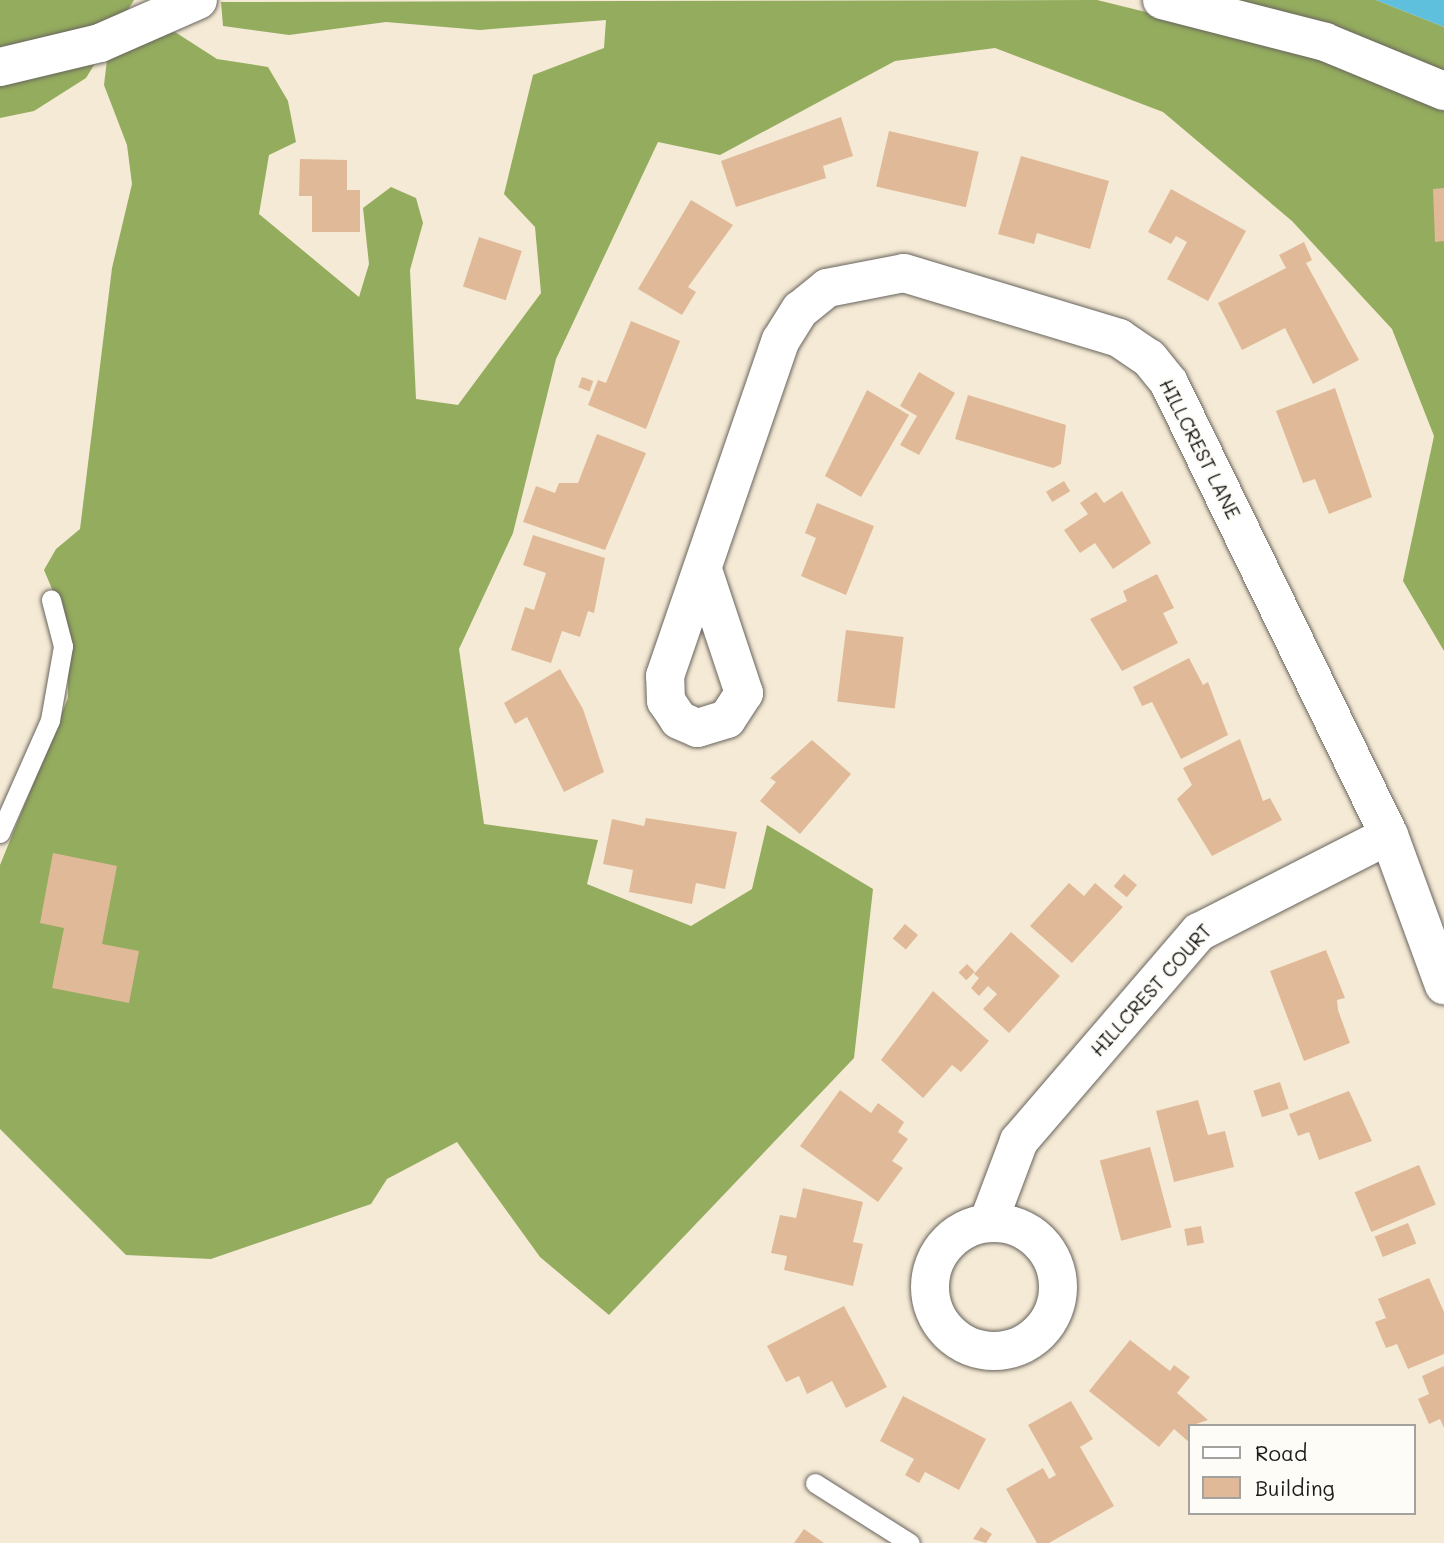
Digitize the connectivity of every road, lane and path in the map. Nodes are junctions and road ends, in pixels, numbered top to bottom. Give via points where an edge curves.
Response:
1 (198, 0) edge
2 (1162, 0) edge
3 (0, 67) edge
4 (1444, 91) edge
5 (703, 570) dead end
6 (51, 600) dead end
7 (0, 833) edge
8 (1389, 835) junction
9 (1444, 985) edge
10 (988, 1223) dead end
11 (815, 1483) dead end
12 (909, 1543) edge

1 - 3 street via 100,43
2 - 4 street via 1325,42
5 - 8 street, HILLCREST LANE via 781,340 800,310 827,289 904,273 1119,338 1149,358 1169,383
6 - 7 lane via 63,646 50,720
8 - 9 street, HILLCREST LANE
8 - 10 street, HILLCREST COURT via 1199,932 1019,1141
11 - 12 lane

